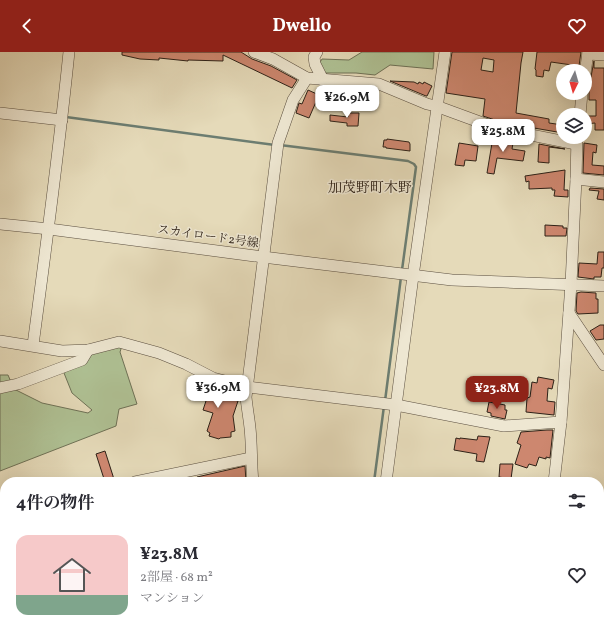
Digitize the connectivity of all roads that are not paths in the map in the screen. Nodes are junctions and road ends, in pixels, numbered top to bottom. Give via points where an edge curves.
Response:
1 (69, 52) edge
2 (254, 52) edge
3 (317, 52) edge
4 (445, 52) edge
5 (588, 53) edge
6 (604, 55) edge
7 (586, 64) edge
8 (307, 78) junction
9 (323, 80) junction
10 (436, 106) junction
11 (0, 113) edge
12 (63, 118) junction
13 (556, 137) edge
14 (576, 144) edge
15 (576, 179) junction
16 (604, 182) edge
17 (0, 224) edge
18 (49, 229) junction
19 (264, 257) junction
20 (405, 275) junction
21 (571, 284) junction
22 (604, 286) edge
23 (569, 313) junction
24 (0, 341) edge
25 (33, 346) junction
26 (88, 350) junction
27 (604, 364) edge
28 (248, 387) junction
29 (0, 388) edge
30 (389, 404) junction
31 (561, 422) junction
32 (250, 458) junction
33 (159, 477) edge
34 (252, 477) edge
35 (386, 477) edge
36 (555, 477) edge

1 - 12 street
2 - 8 street via 273,59
3 - 9 street via 314,57 315,64
4 - 10 street
5 - 6 street
5 - 7 street
8 - 9 street
8 - 19 street via 293,100 278,145
9 - 10 street via 379,84
10 - 13 street via 496,128
10 - 20 street
11 - 12 street
12 - 18 street
14 - 15 street
15 - 16 street
15 - 21 street
17 - 18 street, スカイロード2号線
18 - 19 street, スカイロード2号線
18 - 25 street
19 - 20 street, スカイロード2号線
19 - 28 street
20 - 21 street, スカイロード2号線 via 452,280
20 - 30 street
21 - 22 street, スカイロード2号線
21 - 23 street
23 - 27 street
23 - 31 street
24 - 25 street
25 - 26 street via 62,351
26 - 28 street via 119,342 134,345 186,364 213,378
26 - 29 street via 82,360 18,384
28 - 30 street
28 - 32 street via 246,397
30 - 31 street via 504,426
30 - 35 street
31 - 36 street
32 - 33 street
32 - 34 street

